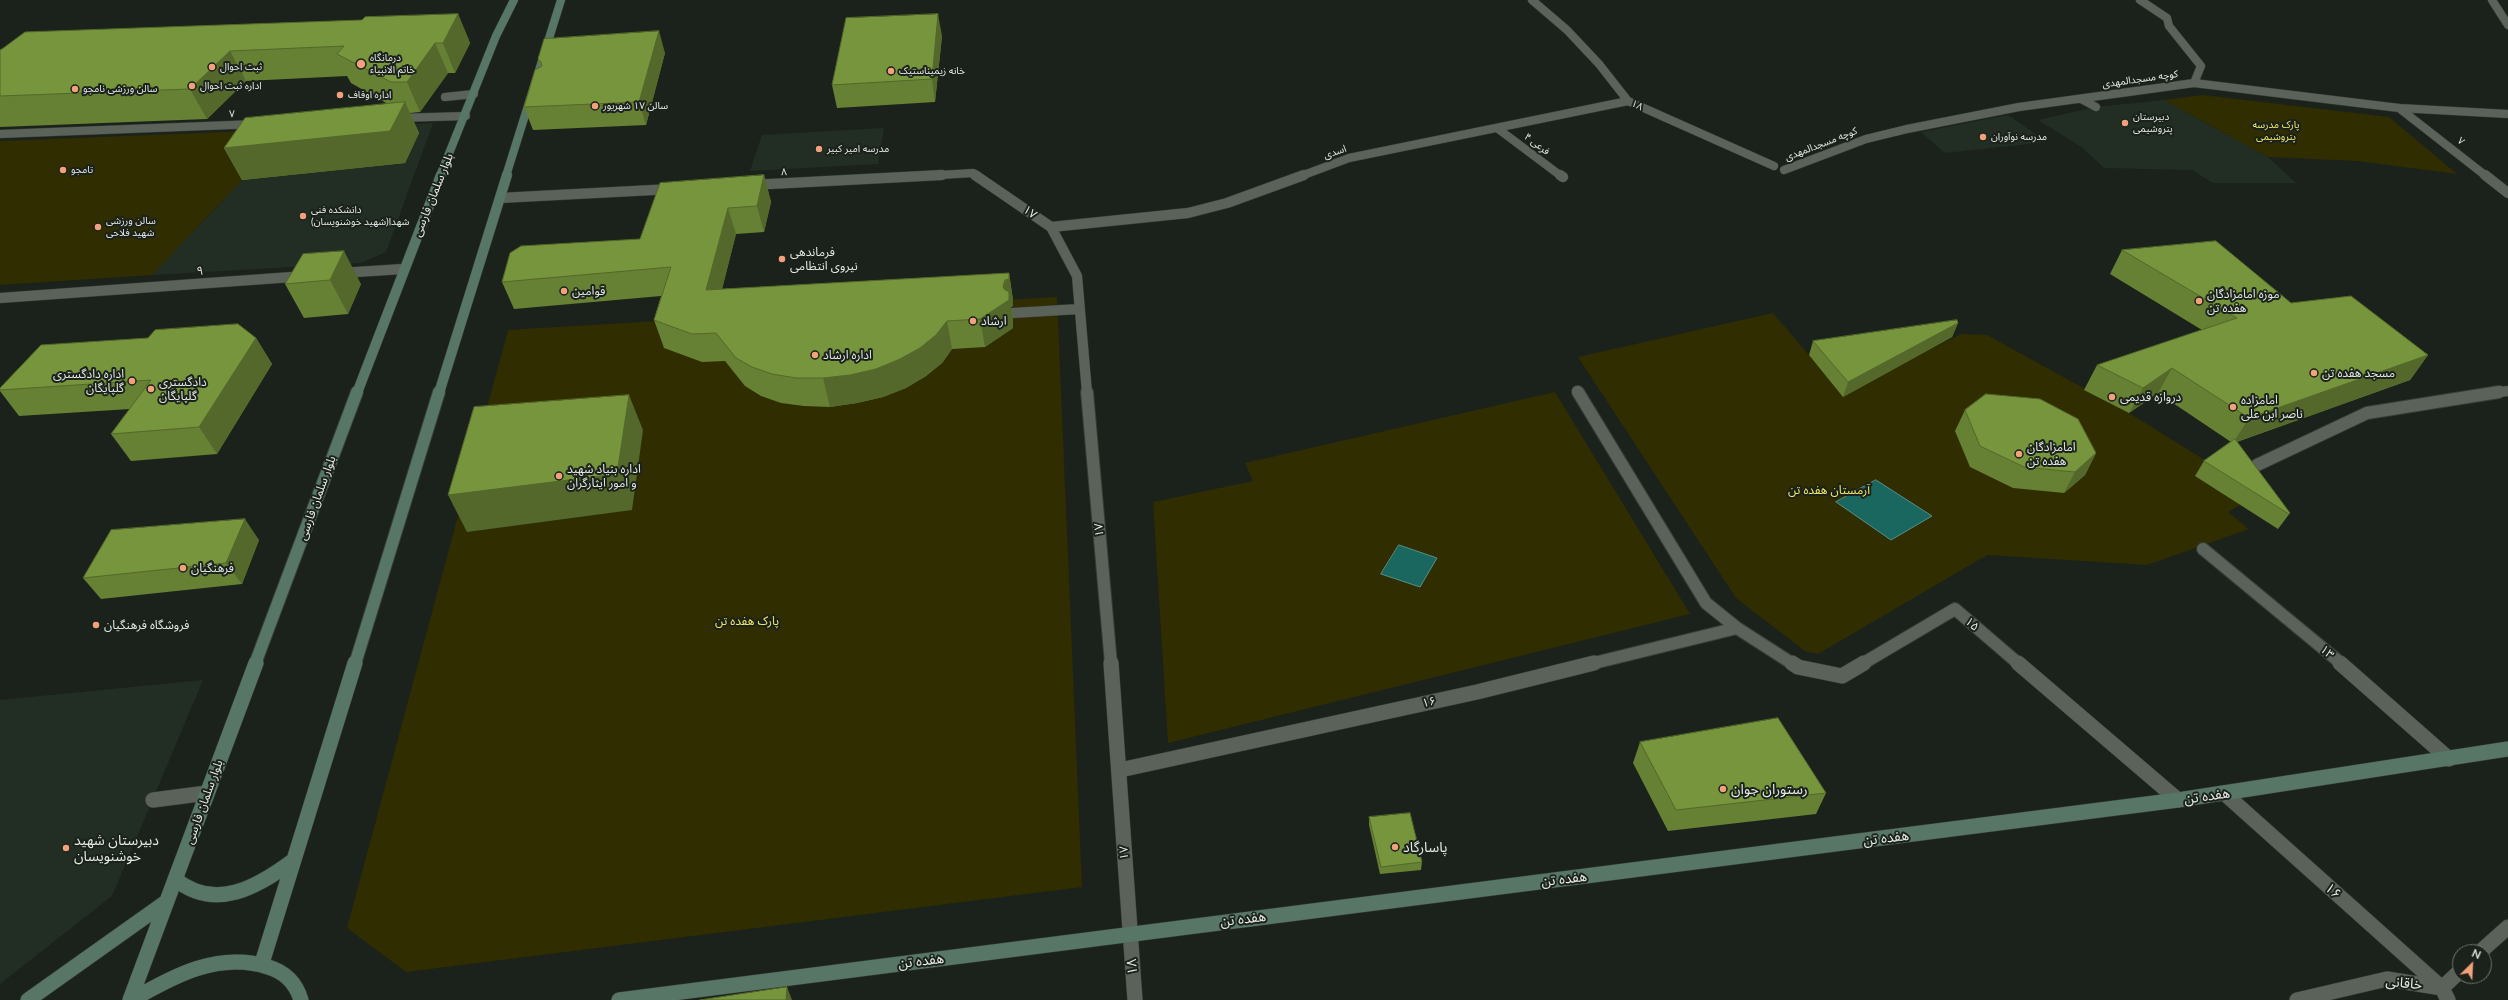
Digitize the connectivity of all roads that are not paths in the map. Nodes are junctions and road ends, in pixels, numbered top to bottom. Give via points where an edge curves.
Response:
1 (514, 0) edge
2 (561, 0) edge
3 (1532, 0) edge
4 (2140, 0) edge
5 (2494, 2) edge
6 (2508, 5) edge
7 (2508, 25) edge
8 (2194, 83) junction
9 (474, 94) junction
10 (445, 97) dead end
11 (2081, 99) junction
12 (1628, 101) junction
13 (2096, 107) dead end
14 (2399, 108) junction
15 (2508, 114) edge
16 (466, 116) junction
17 (386, 119) edge
18 (1957, 120) junction
19 (154, 122) edge
20 (267, 123) edge
21 (1965, 124) dead end
22 (28, 126) edge
23 (147, 128) junction
24 (1498, 128) junction
25 (114, 129) junction
26 (19, 133) junction
27 (0, 134) edge
28 (106, 135) dead end
29 (1774, 166) dead end
30 (813, 170) dead end
31 (1784, 170) dead end
32 (973, 173) joint
33 (1563, 178) dead end
34 (810, 181) junction
35 (738, 185) edge
36 (682, 188) edge
37 (2508, 193) edge
38 (500, 198) junction
39 (1051, 227) junction
40 (403, 269) junction
41 (332, 274) edge
42 (316, 275) edge
43 (0, 298) edge
44 (1079, 309) junction
45 (1013, 313) dead end
46 (1577, 391) dead end
47 (2508, 391) edge
48 (2257, 465) dead end
49 (2203, 549) dead end
50 (1737, 628) junction
51 (2508, 750) edge
52 (2449, 758) junction
53 (1120, 770) junction
54 (207, 792) junction
55 (2224, 793) junction
56 (154, 800) dead end
57 (2178, 800) junction
58 (294, 860) junction
59 (175, 879) junction
60 (166, 902) junction
61 (2508, 927) edge
62 (1129, 934) junction
63 (2489, 944) edge
64 (262, 963) junction
65 (2452, 983) edge
66 (2445, 994) edge
67 (28, 1000) edge
68 (131, 1000) edge
69 (301, 1000) edge
70 (619, 1000) edge
71 (1135, 1000) edge
72 (2296, 1000) edge

1 - 9 main road, بلوار سلمان فارسی via 496,36
2 - 38 main road via 539,88
3 - 12 street, ۱۸ via 1568,30 1600,64
4 - 8 street via 2168,18 2169,26 2201,66
5 - 6 street
5 - 7 street
8 - 11 street, کوچه مسجدالمهدی
8 - 14 street, کوچه مسجدالمهدی
9 - 10 street
9 - 16 main road, بلوار سلمان فارسی
11 - 13 street
11 - 18 street, کوچه مسجدالمهدی
12 - 24 street, اسدی
12 - 29 street, ۱۸
14 - 15 street, کوچه مسجدالمهدی
14 - 37 street, ۷
16 - 17 street
16 - 40 main road, بلوار سلمان فارسی
18 - 21 street
18 - 31 street, کوچه مسجدالمهدی via 1866,139
19 - 23 street
20 - 23 street, ۷
22 - 26 street
23 - 25 street, ۷
24 - 33 street, فرعی ۴
24 - 39 street, اسدی via 1348,158 1226,203 1188,212
25 - 26 street, ۷
25 - 28 street
26 - 27 street, ۷
30 - 34 street
32 - 34 street, ۸
32 - 39 street, ۱۷
34 - 35 street, ۸
36 - 38 street
38 - 58 main road
39 - 44 street, ۱۷ via 1076,276
40 - 41 street
40 - 54 main road, بلوار سلمان فارسی
42 - 43 street, ۹
44 - 45 street
44 - 53 street, ۱۷
46 - 50 street via 1706,603
47 - 48 street via 2367,413
49 - 52 street, ۱۳ via 2312,638
50 - 53 street, ۱۶ via 1477,692
50 - 57 street, ۱۵ via 1798,667 1842,676 1956,610
51 - 52 main road, هفده تن
52 - 55 main road, هفده تن
53 - 62 street, ۱۷
54 - 56 street
54 - 59 main road, بلوار سلمان فارسی
55 - 57 main road, هفده تن
55 - 66 street, ۱۶
57 - 62 main road, هفده تن
58 - 59 main road via 261,883 220,895 200,895 184,890
58 - 64 main road
59 - 60 main road, بلوار سلمان فارسی
60 - 67 main road
60 - 68 main road, بلوار سلمان فارسی
61 - 63 street
62 - 70 main road, هفده تن
62 - 71 street, ۱۸
64 - 68 main road via 233,961 199,967 164,981
64 - 69 main road via 284,973 299,990
65 - 66 street
66 - 72 street, خاقانی via 2387,978

